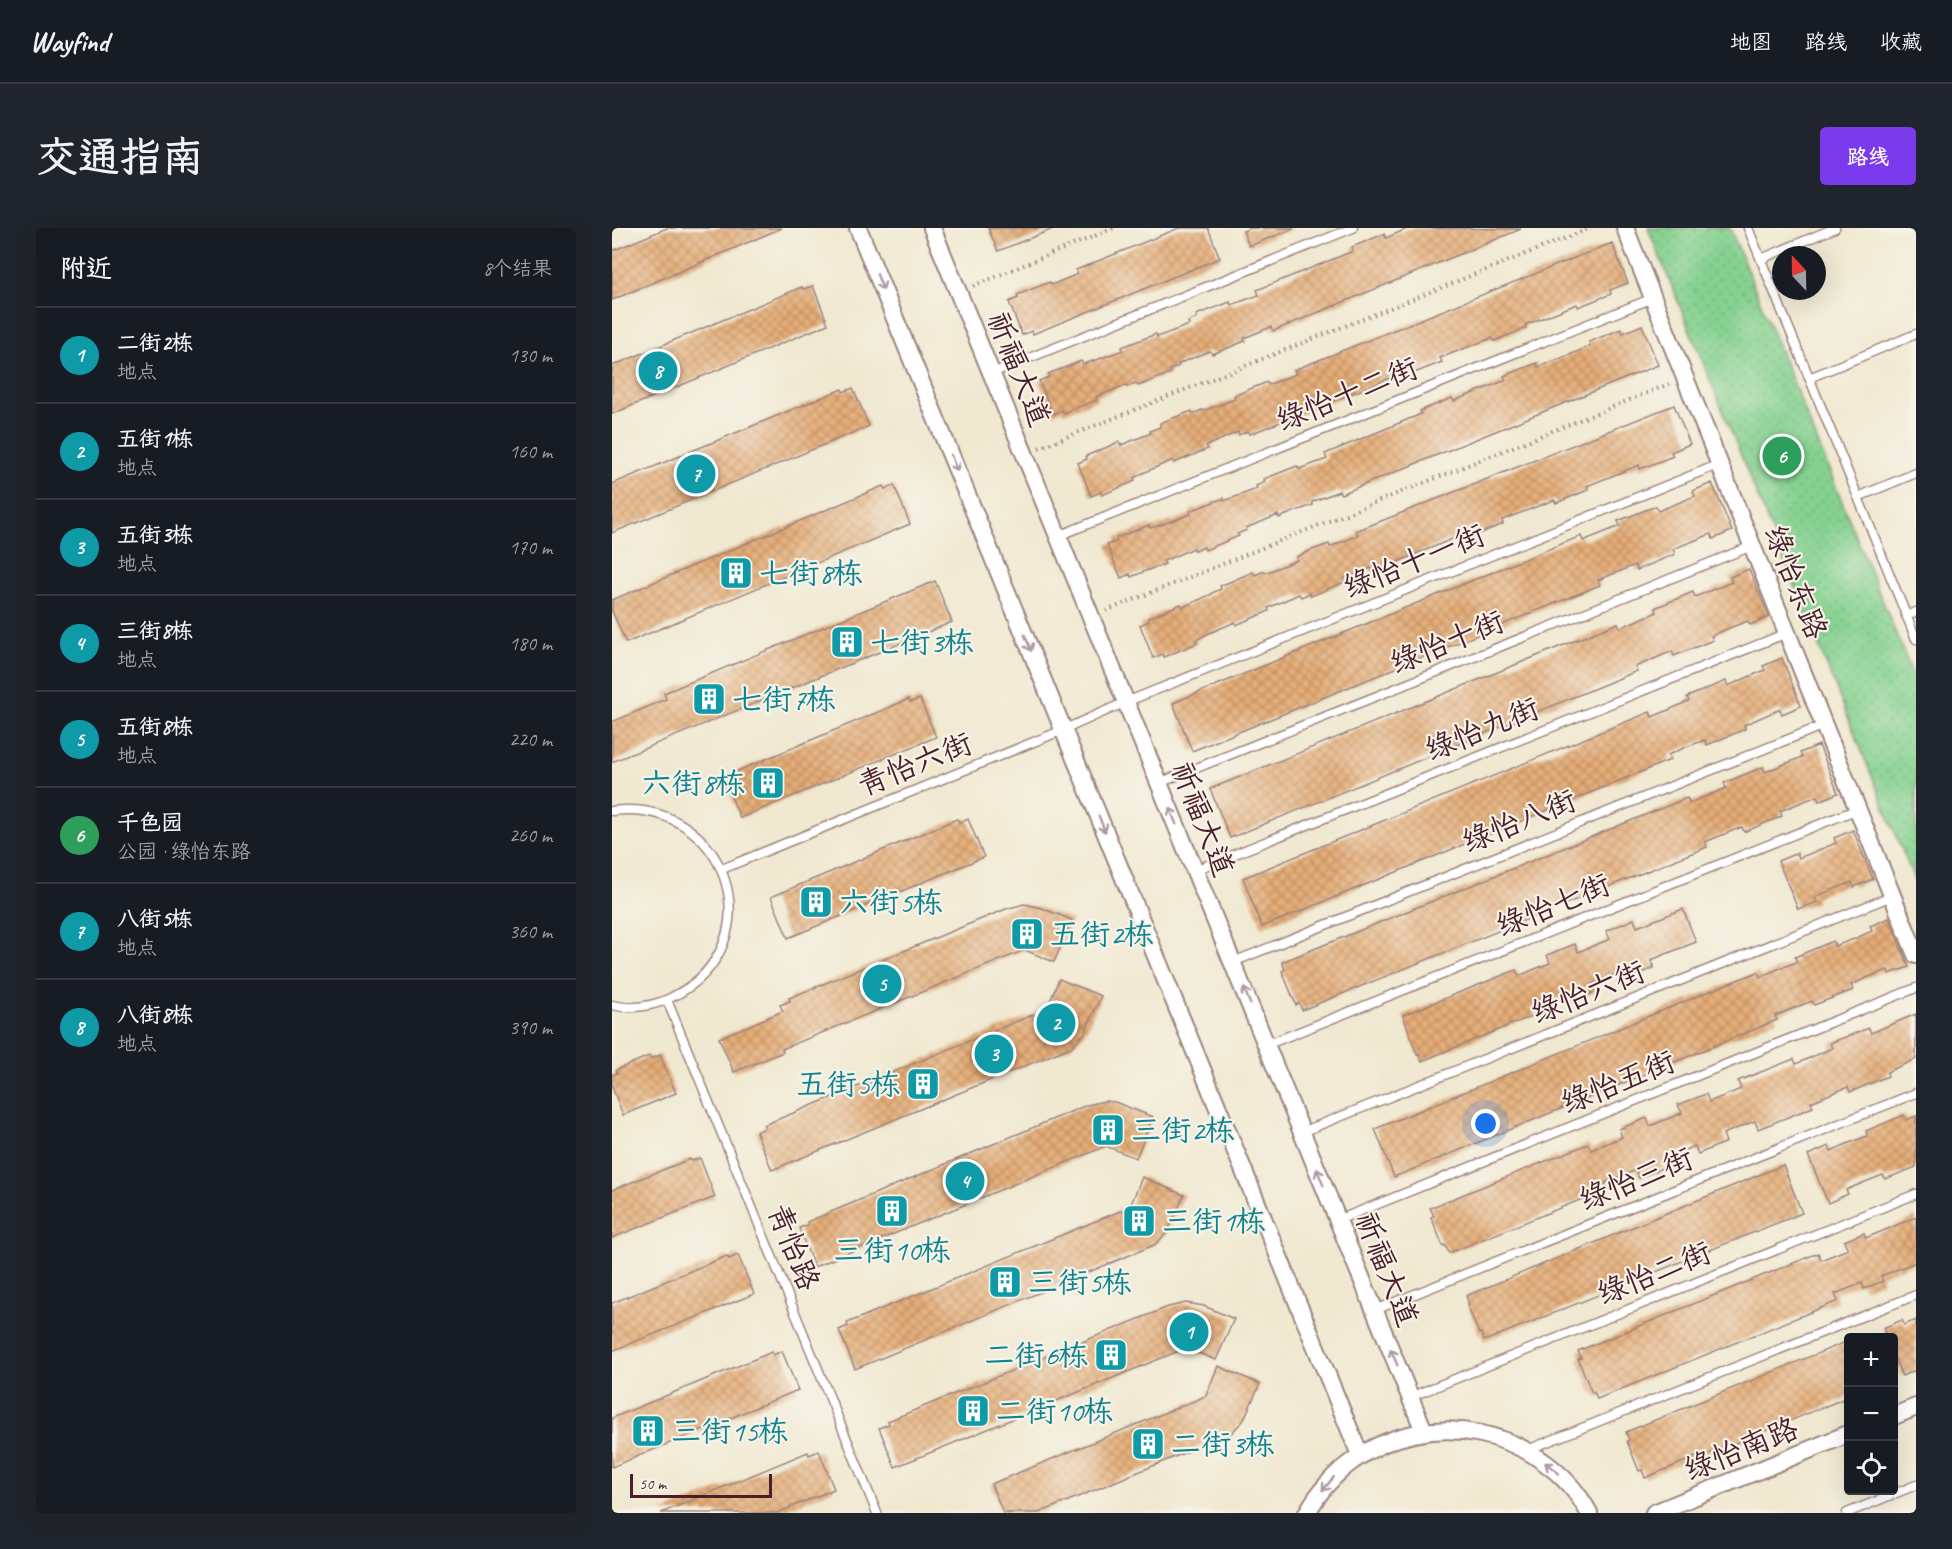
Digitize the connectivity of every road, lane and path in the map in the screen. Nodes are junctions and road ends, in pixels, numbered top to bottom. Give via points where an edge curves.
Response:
1 (858, 228) edge
2 (932, 228) edge
3 (1114, 228) edge
4 (1353, 228) edge
5 (1591, 228) edge
6 (1625, 228) edge
7 (1748, 228) edge
8 (1835, 228) edge
9 (1761, 259) junction
10 (959, 292) junction
11 (1653, 298) junction
12 (1916, 334) edge
13 (992, 373) junction
14 (1685, 377) junction
15 (1809, 378) junction
16 (1025, 454) junction
17 (1720, 464) junction
18 (1916, 473) edge
19 (1858, 497) junction
20 (1058, 536) junction
21 (1752, 546) junction
22 (1916, 612) edge
23 (1906, 616) junction
24 (1091, 617) junction
25 (1787, 633) junction
26 (1916, 639) edge
27 (1126, 702) junction
28 (1824, 725) junction
29 (1063, 730) junction
30 (1159, 783) junction
31 (1857, 809) junction
32 (612, 811) edge
33 (722, 869) junction
34 (1195, 870) junction
35 (1892, 896) junction
36 (1916, 955) edge
37 (1233, 962) junction
38 (1916, 988) edge
39 (667, 1000) junction
40 (612, 1005) edge
41 (1266, 1045) junction
42 (1916, 1093) edge
43 (1302, 1132) junction
44 (1916, 1194) edge
45 (1338, 1220) junction
46 (1916, 1295) edge
47 (1375, 1310) junction
48 (1410, 1397) junction
49 (1916, 1407) edge
50 (1898, 1414) edge
51 (1424, 1431) junction
52 (1844, 1436) edge
53 (1527, 1450) junction
54 (1360, 1455) junction
55 (1916, 1485) edge
56 (877, 1513) edge
57 (1307, 1513) edge
58 (1588, 1513) edge
59 (1654, 1513) edge
60 (1847, 1513) edge

1 -> 29 street
2 - 10 street, 祈福大道
3 - 10 path
4 - 13 lane
5 - 16 path
6 - 11 street, 绿怡东路
7 - 9 lane
8 - 9 lane
9 - 15 lane
10 - 13 street, 祈福大道
11 - 14 street, 绿怡东路
11 - 20 lane, 绿怡十二街
12 - 15 lane
13 - 16 street, 祈福大道
14 - 17 street, 绿怡东路
14 - 24 path
15 - 19 lane
16 - 20 street, 祈福大道
17 - 21 street, 绿怡东路
17 - 27 lane, 绿怡十一街
18 - 19 lane
19 - 23 lane
20 - 24 street, 祈福大道
21 - 25 street, 绿怡东路
21 - 30 lane, 绿怡十街
22 - 23 lane
23 - 26 lane
24 - 27 street, 祈福大道
25 - 28 street, 绿怡东路
25 - 34 lane, 绿怡九街
27 - 29 lane, 青怡六街
27 - 30 street, 祈福大道
28 - 31 street, 绿怡东路
28 - 37 lane, 绿怡八街
29 - 33 lane, 青怡六街
29 -> 54 street
34 -> 30 street, 祈福大道
31 - 35 street, 绿怡东路
31 - 41 lane, 绿怡七街
32 - 33 lane via 644,810 676,820 704,841
33 - 39 lane via 729,904 725,938 702,975
34 - 37 street, 祈福大道
35 - 36 street, 绿怡东路
35 - 43 lane, 绿怡六街
41 -> 37 street, 祈福大道
38 - 45 lane, 绿怡五街
39 - 40 lane via 634,1007
39 - 56 lane, 青怡路
41 - 43 street, 祈福大道
42 - 47 lane, 绿怡三街
45 -> 43 street, 祈福大道
44 - 48 lane, 绿怡二街
45 - 47 street, 祈福大道
46 - 53 lane
48 -> 47 street, 祈福大道
48 - 51 street, 祈福大道
49 - 50 street
51 - 53 street via 1460,1429 1494,1436
51 - 54 street via 1390,1440
52 - 59 street, 绿怡南路
58 -> 53 street via 1583,1501 1558,1472
54 -> 57 street via 1335,1476
55 - 60 lane

